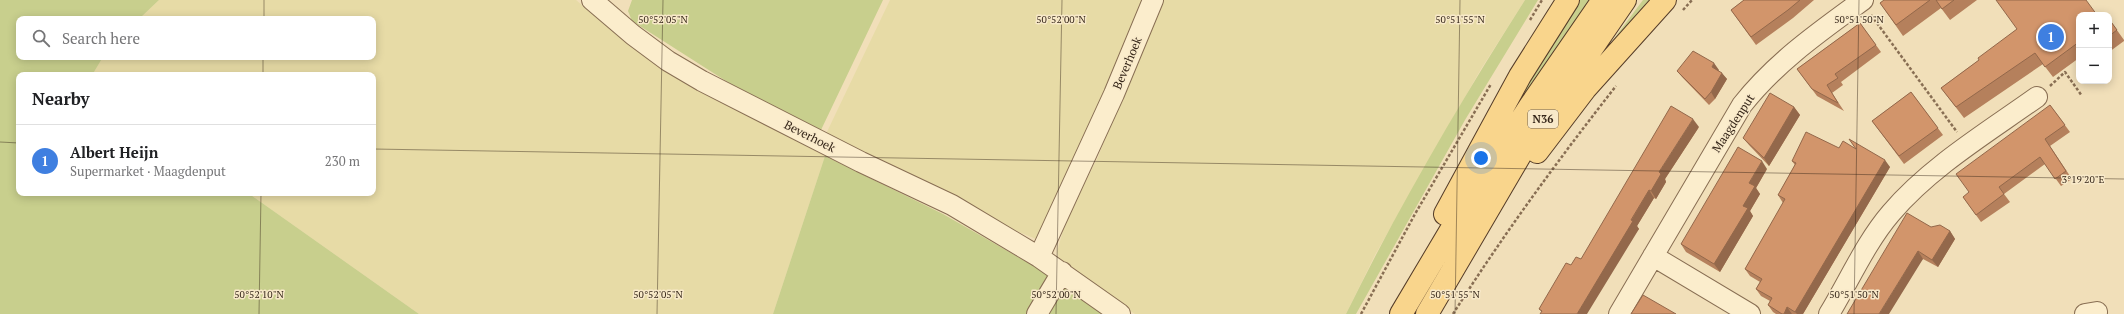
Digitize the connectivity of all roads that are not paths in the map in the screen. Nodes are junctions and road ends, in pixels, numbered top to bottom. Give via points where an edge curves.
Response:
1 (592, 0) edge
2 (1152, 0) edge
3 (1568, 0) edge
4 (1603, 0) edge
5 (1624, 0) edge
6 (1665, 0) edge
7 (1862, 1) edge
8 (2037, 97) road end
9 (1469, 242) junction
10 (1653, 256) junction
11 (1039, 257) junction
12 (1062, 272) junction
13 (1037, 314) edge
14 (1120, 314) edge
15 (1393, 314) edge
16 (1401, 314) edge
17 (1427, 314) edge
18 (1618, 314) edge
19 (1750, 314) edge
20 (1829, 314) edge

1 - 11 street, Beverhoek via 632,35 702,81 952,205
2 - 11 street, Beverhoek via 1114,94
3 - 15 main road via 1520,76
4 - 16 main road, N36 via 1530,106
5 - 9 main road, N36 via 1529,140
6 - 9 main road via 1585,89
7 - 10 street, Maagdenput via 1796,49 1758,85 1742,105
8 - 20 street via 1968,146 1909,193 1891,213
9 - 17 main road, N36
10 - 18 street, Maagdenput
10 - 19 street
11 - 12 street, Beverhoek
12 - 13 street
12 - 14 street, Beverhoek

